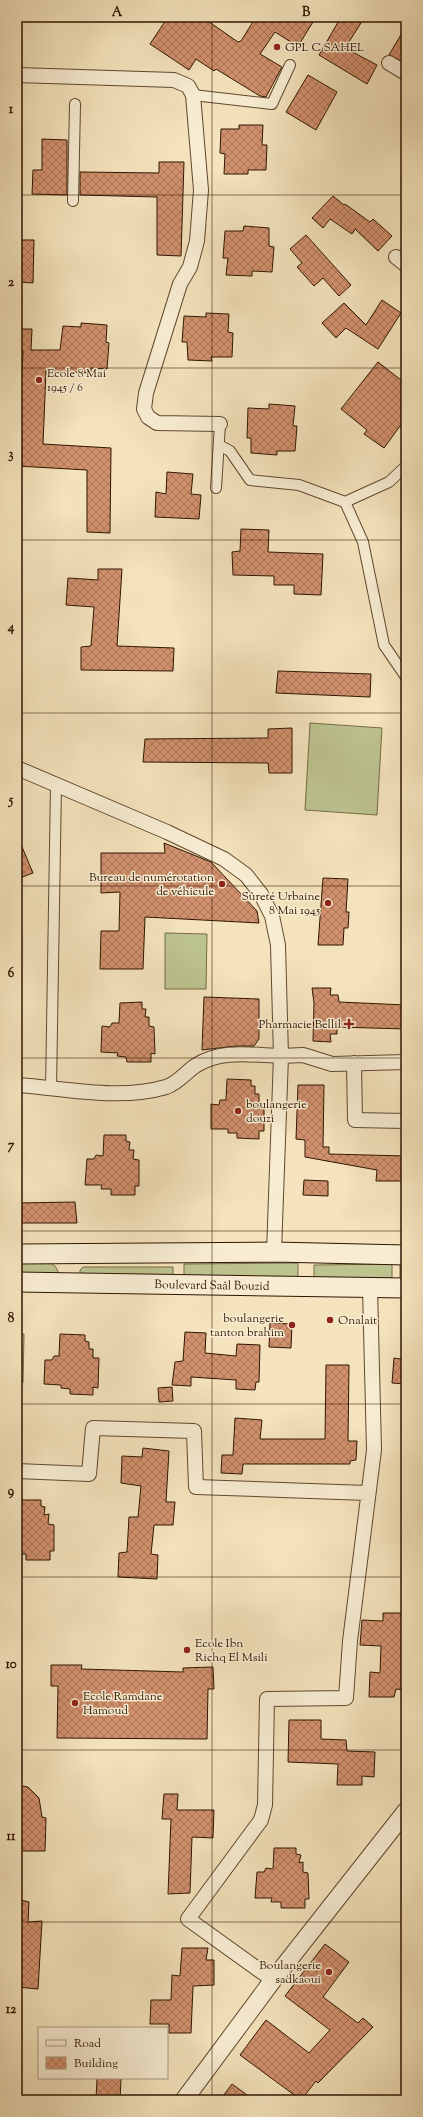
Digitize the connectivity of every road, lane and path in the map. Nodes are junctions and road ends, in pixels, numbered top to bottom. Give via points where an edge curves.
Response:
1 (389, 63) dead end
2 (290, 65) dead end
3 (406, 73) edge
4 (17, 75) edge
5 (193, 95) junction
6 (75, 104) dead end
7 (73, 202) dead end
8 (220, 424) joint
9 (219, 445) junction
10 (406, 466) edge
11 (216, 488) dead end
12 (345, 502) junction
13 (406, 677) edge
14 (17, 768) edge
15 (56, 784) junction
16 (281, 1056) junction
17 (354, 1062) junction
18 (406, 1062) edge
19 (17, 1085) edge
20 (51, 1089) junction
21 (406, 1121) edge
22 (274, 1252) junction
23 (72, 1253) junction
24 (17, 1254) edge
25 (406, 1255) edge
26 (17, 1282) edge
27 (73, 1282) junction
28 (370, 1287) junction
29 (406, 1288) edge
30 (17, 1471) edge
31 (367, 1494) junction
32 (406, 1811) edge
33 (273, 1980) junction
34 (184, 2100) edge

1 - 3 street
2 - 5 street via 272,104
4 - 5 street via 174,80 188,86
5 - 8 street via 200,190 197,241 190,267 180,284 146,393 144,409 148,417 157,423
6 - 7 street
8 - 9 street
9 - 11 street
9 - 12 street via 230,451 250,480 299,485
10 - 12 street via 389,482
12 - 13 street via 363,542 384,646
14 - 15 street
15 - 16 street via 224,859 246,875 261,894 272,916 278,945
15 - 20 street
16 - 17 street via 303,1055 332,1064
16 - 20 street via 227,1054 211,1057 166,1087 125,1094
16 - 22 street
17 - 18 street
17 - 21 street via 355,1120
19 - 20 street
22 - 23 main road
22 - 25 main road
23 - 24 main road
23 - 27 main road
26 - 27 main road, Boulevard Saâl Bouzid
27 - 28 main road, Boulevard Saâl Bouzid
28 - 29 main road, Boulevard Saâl Bouzid
28 - 31 street via 374,1450
30 - 31 street via 89,1474 93,1428 194,1432 196,1487
31 - 33 street via 346,1698 266,1699 264,1805 261,1820 188,1919
32 - 33 street
33 - 34 street

